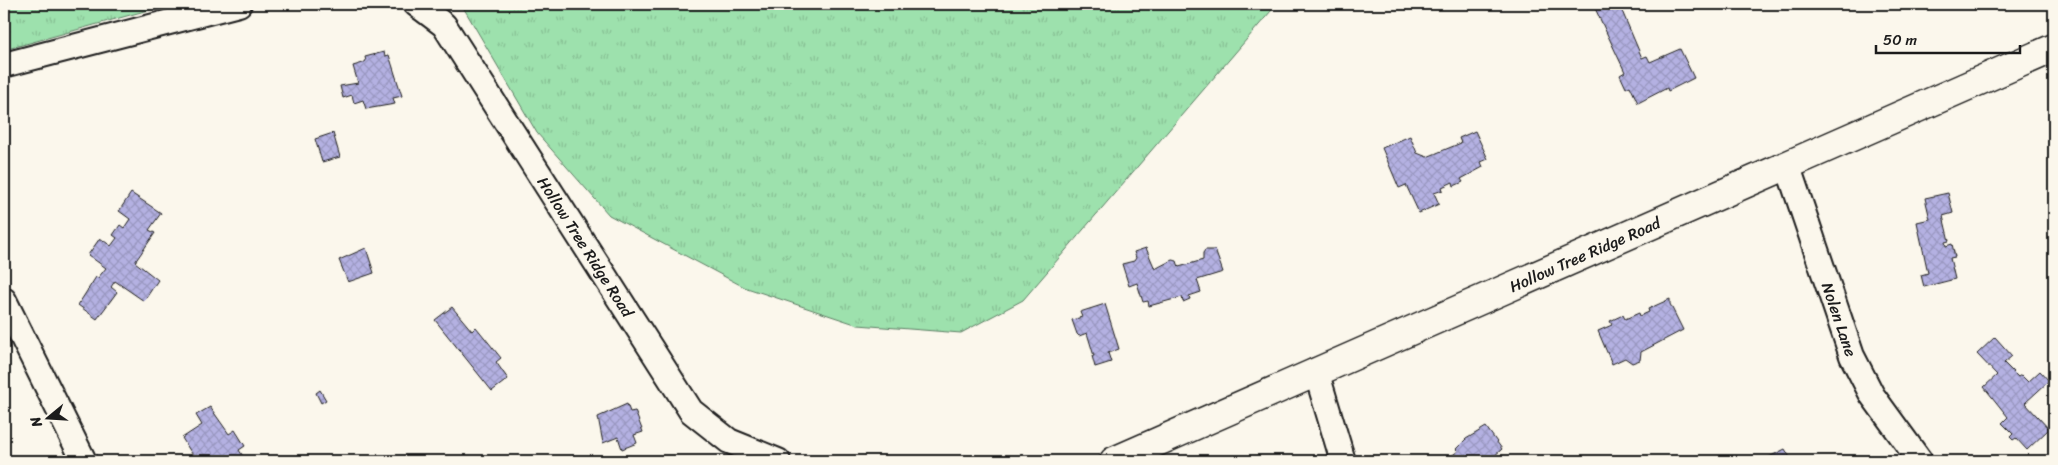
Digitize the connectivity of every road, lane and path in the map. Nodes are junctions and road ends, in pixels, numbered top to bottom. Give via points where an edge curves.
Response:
1 (239, 4) edge
2 (416, 4) edge
3 (2054, 48) edge
4 (4, 65) edge
5 (1787, 164) junction
6 (4, 300) edge
7 (1316, 371) junction
8 (84, 461) edge
9 (778, 461) edge
10 (1114, 461) edge
11 (1343, 461) edge
12 (1920, 461) edge

1 - 4 street
2 - 9 street, Hollow Tree Ridge Road via 444,25 691,411 729,441
3 - 5 street, Hollow Tree Ridge Road
5 - 7 street, Hollow Tree Ridge Road
5 - 12 street, Nolen Lane via 1852,356 1872,395
6 - 8 street
7 - 10 street, Hollow Tree Ridge Road
7 - 11 street

